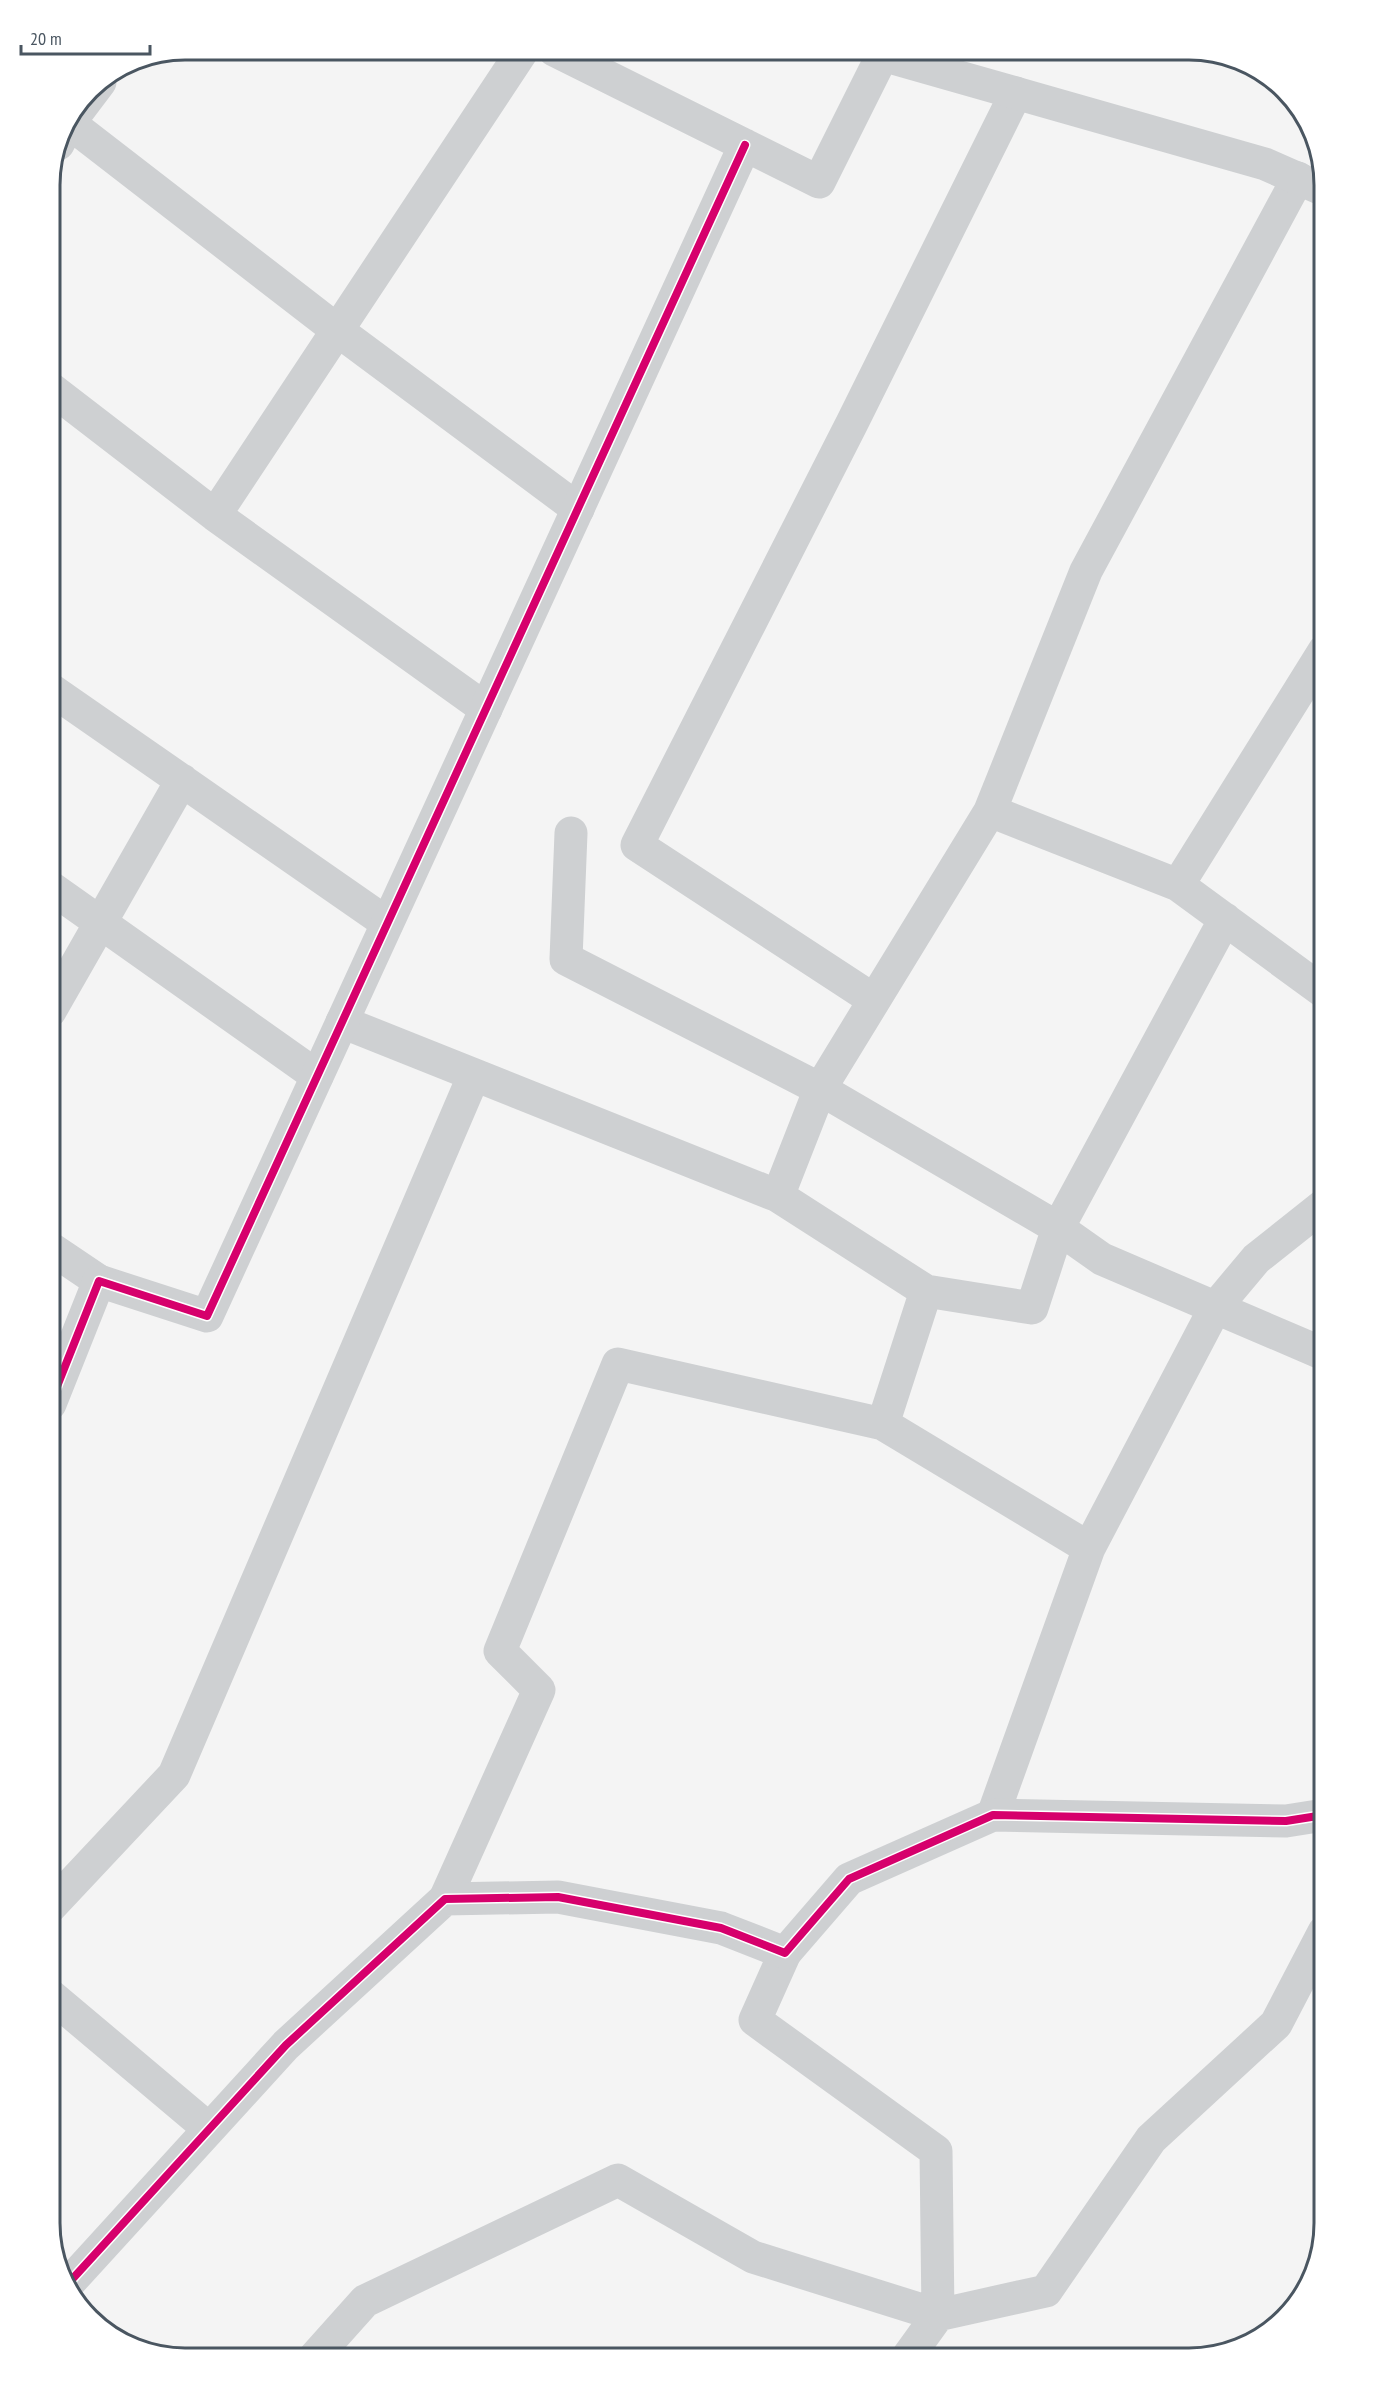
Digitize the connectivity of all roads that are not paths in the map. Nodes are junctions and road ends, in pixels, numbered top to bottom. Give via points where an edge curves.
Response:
1 (516, 60) edge
2 (574, 60) edge
3 (880, 60) edge
4 (910, 60) edge
5 (1016, 93) junction
6 (71, 134) edge
7 (745, 145) junction
8 (1311, 184) edge
9 (337, 330) junction
10 (60, 396) edge
11 (578, 509) junction
12 (215, 515) junction
13 (1314, 667) edge
14 (60, 696) edge
15 (486, 709) junction
16 (182, 780) junction
17 (990, 812) junction
18 (571, 833) dead end
19 (1178, 885) junction
20 (60, 894) edge
21 (1225, 919) junction
22 (101, 922) junction
23 (387, 923) junction
24 (1314, 985) edge
25 (60, 994) edge
26 (874, 1000) junction
27 (342, 1022) junction
28 (474, 1075) junction
29 (317, 1076) junction
30 (820, 1089) junction
31 (778, 1196) junction
32 (1314, 1212) edge
33 (1058, 1228) junction
34 (60, 1255) edge
35 (99, 1281) junction
36 (926, 1292) junction
37 (1215, 1308) junction
38 (1314, 1350) edge
39 (60, 1379) edge
40 (883, 1424) junction
41 (1089, 1548) junction
42 (993, 1815) junction
43 (1314, 1817) edge
44 (60, 1896) edge
45 (445, 1899) junction
46 (1314, 1951) edge
47 (785, 1953) junction
48 (60, 2003) edge
49 (209, 2129) junction
50 (73, 2278) edge
51 (938, 2315) junction
52 (323, 2348) edge
53 (914, 2348) edge

1 - 9 street
2 - 7 street
3 - 7 street via 819,182
4 - 5 street
5 - 8 street via 1265,164
5 - 26 street via 638,845
6 - 9 street
7 - 11 street
8 - 17 street via 1086,571
9 - 11 street
9 - 12 street
10 - 12 street
11 - 15 street
12 - 15 street
13 - 19 street
14 - 16 street
15 - 23 street
16 - 22 street
16 - 23 street
17 - 19 street
17 - 26 street
18 - 30 street via 566,959
19 - 21 street
20 - 22 street
21 - 24 street
21 - 33 street
22 - 25 street
22 - 29 street
23 - 27 street
26 - 30 street
27 - 28 street
27 - 29 street
28 - 31 street
28 - 44 street via 174,1775
29 - 35 street via 207,1316
30 - 31 street
30 - 33 street
31 - 36 street
32 - 37 street via 1256,1259
33 - 36 street via 1032,1308
33 - 37 street via 1102,1259
34 - 35 street
35 - 39 street
36 - 40 street
37 - 38 street
37 - 41 street
40 - 41 street
40 - 45 street via 618,1364 500,1651 539,1690
41 - 42 street
42 - 43 street via 1286,1821
42 - 47 street via 849,1880
45 - 47 street via 558,1897 721,1928
45 - 49 street via 286,2045
46 - 51 street via 1276,2024 1151,2139 1046,2291
47 - 51 street via 755,2020 936,2151
48 - 49 street
49 - 50 street
51 - 52 street via 753,2257 618,2180 365,2301
51 - 53 street

